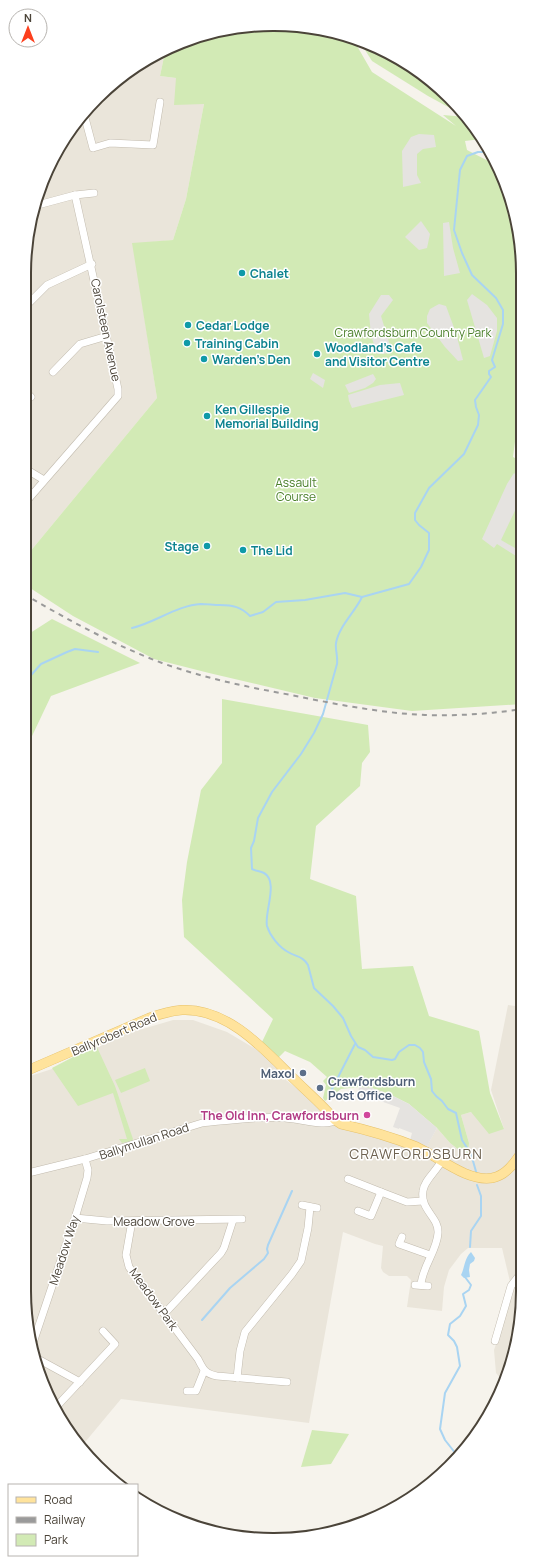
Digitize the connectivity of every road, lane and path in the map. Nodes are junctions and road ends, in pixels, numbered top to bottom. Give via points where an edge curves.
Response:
1 (160, 102) dead end
2 (86, 120) edge
3 (94, 193) dead end
4 (75, 195) junction
5 (41, 204) edge
6 (92, 264) junction
7 (31, 302) edge
8 (107, 336) junction
9 (53, 372) dead end
10 (31, 472) edge
11 (44, 480) junction
12 (31, 496) edge
13 (31, 1069) edge
14 (336, 1120) junction
15 (86, 1159) junction
16 (442, 1160) junction
17 (516, 1160) edge
18 (31, 1172) edge
19 (348, 1179) dead end
20 (381, 1192) junction
21 (423, 1201) junction
22 (302, 1206) dead end
23 (358, 1211) dead end
24 (75, 1218) junction
25 (242, 1219) dead end
26 (233, 1220) junction
27 (132, 1221) junction
28 (400, 1244) dead end
29 (430, 1255) junction
30 (516, 1280) edge
31 (428, 1286) dead end
32 (164, 1314) junction
33 (103, 1331) dead end
34 (36, 1335) edge
35 (494, 1341) dead end
36 (42, 1361) edge
37 (204, 1371) junction
38 (237, 1378) junction
39 (80, 1382) junction
40 (287, 1382) dead end
41 (187, 1391) dead end
42 (59, 1404) edge

1 - 2 street via 153,145 110,144 93,148
3 - 4 street
4 - 5 street
4 - 6 street, Carolsteen Avenue
6 - 7 street via 52,282
6 - 8 street, Carolsteen Avenue
8 - 9 street via 80,344
8 - 11 street, Carolsteen Avenue via 118,396
10 - 11 street
11 - 12 street, Carolsteen Avenue
13 - 14 main road, Ballyrobert Road via 149,1018 169,1012 197,1011 216,1016 249,1037
14 - 15 street, Ballymullan Road via 331,1124 282,1117 202,1122
14 - 16 main road via 341,1124 386,1135
15 - 18 street, Ballymullan Road
15 - 24 street, Meadow Way via 87,1178
16 - 17 main road via 468,1175 491,1178 503,1174
16 - 21 street via 425,1184
19 - 20 street
20 - 21 street via 407,1202
20 - 23 street via 374,1217
21 - 29 street via 437,1223 438,1232
22 - 38 street via 314,1207 301,1261 245,1332
24 - 27 street, Meadow Grove
24 - 34 street, Meadow Way
25 - 26 street, Meadow Grove
26 - 27 street, Meadow Grove
26 - 32 street via 221,1253
27 - 32 street, Meadow Park via 127,1263
28 - 29 street
29 - 31 street via 418,1285
30 - 35 street via 511,1286
32 - 37 street, Meadow Park
33 - 39 street via 115,1344
36 - 39 street
37 - 38 street via 210,1375
37 - 41 street via 196,1392
38 - 40 street
39 - 42 street

